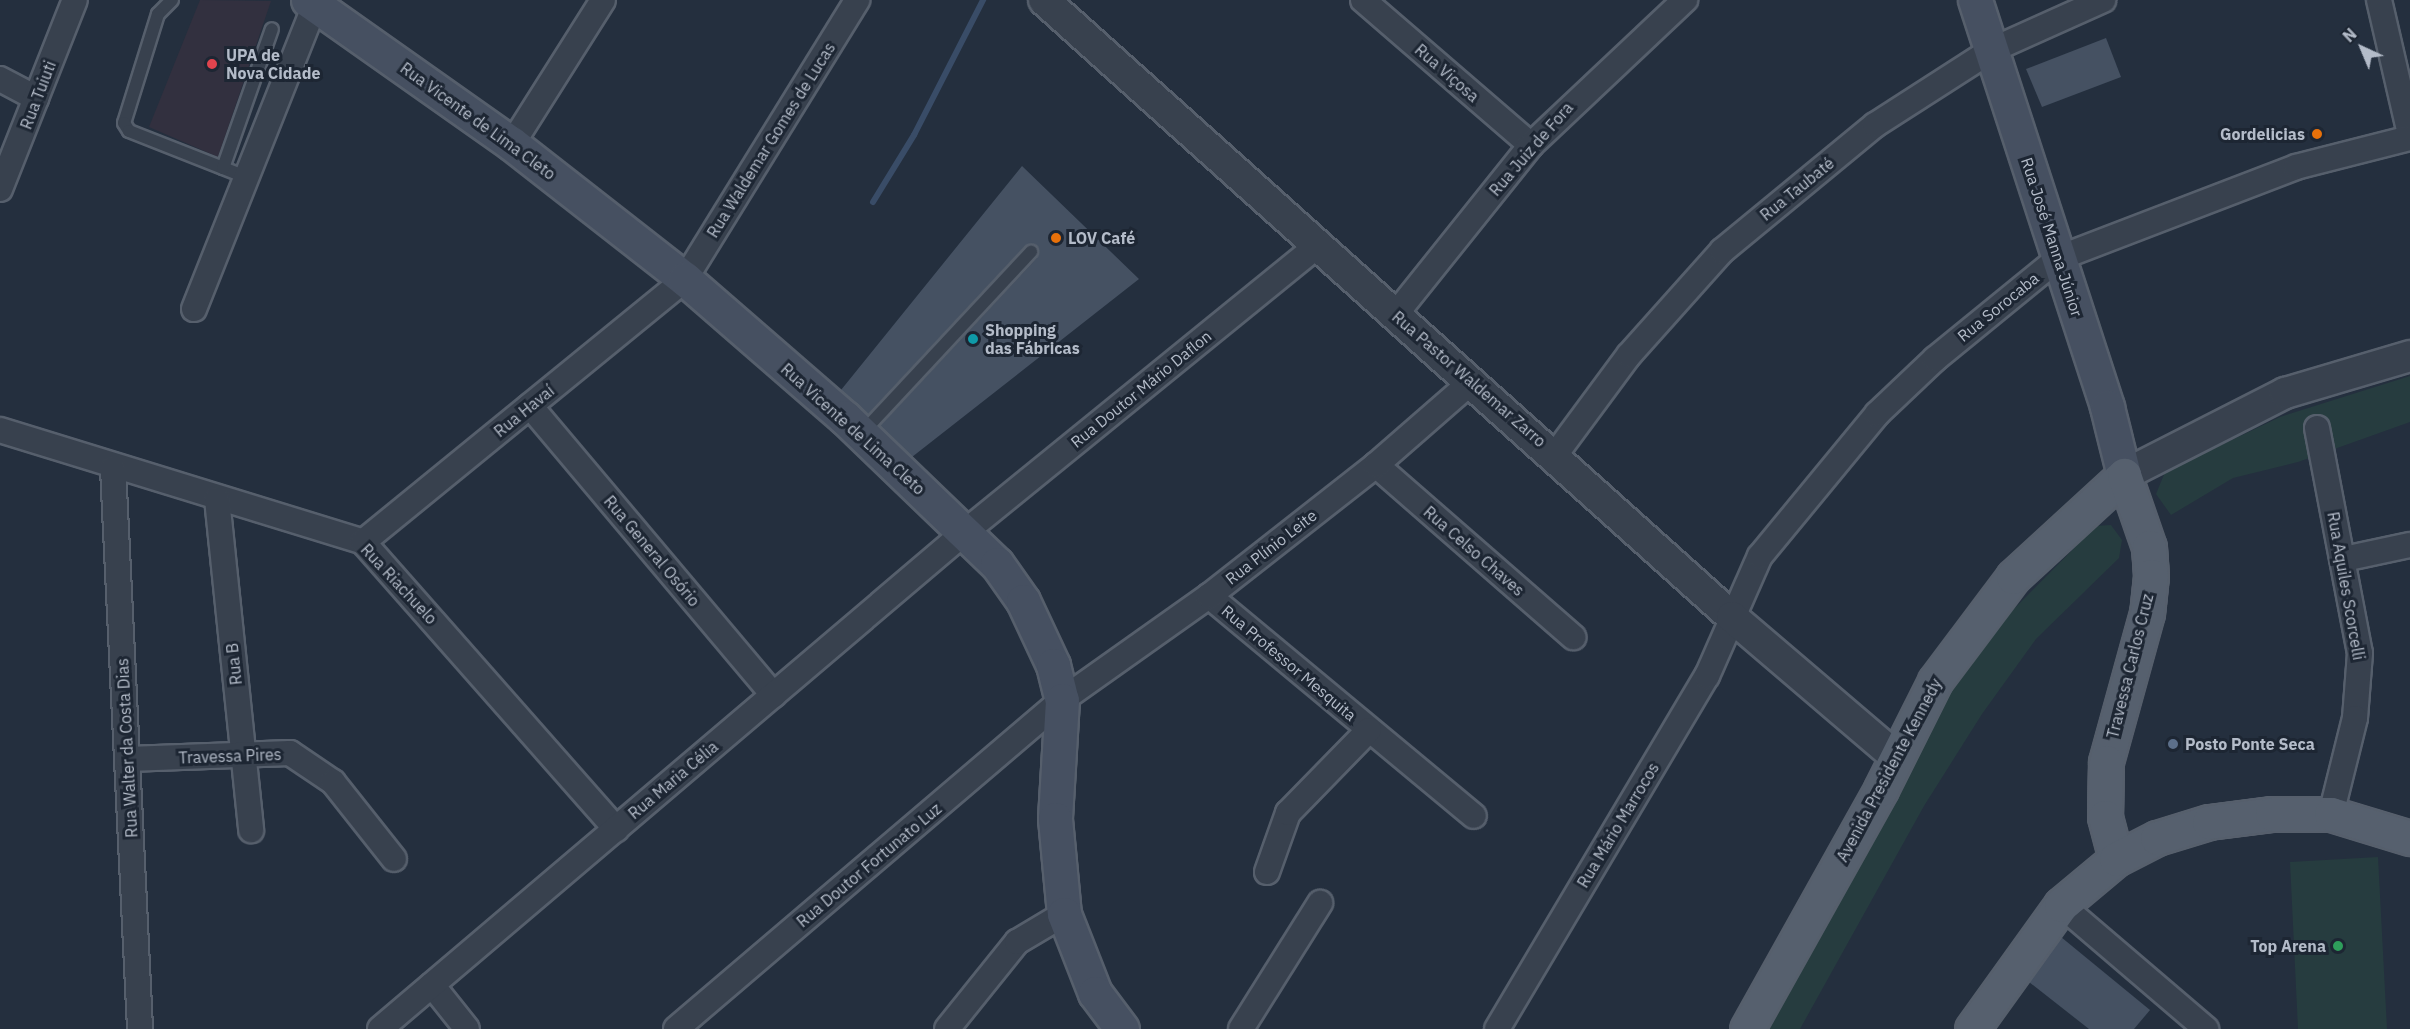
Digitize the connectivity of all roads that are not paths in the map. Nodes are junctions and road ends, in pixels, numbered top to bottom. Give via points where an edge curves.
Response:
1 (75, 0) edge
2 (172, 0) edge
3 (603, 0) edge
4 (857, 0) edge
5 (1363, 0) edge
6 (1975, 0) edge
7 (2103, 0) edge
8 (2379, 0) edge
9 (1048, 1) edge
10 (1683, 1) edge
11 (313, 2) edge
12 (272, 29) dead end
13 (1992, 50) junction
14 (0, 79) edge
15 (36, 98) junction
16 (2410, 136) edge
17 (512, 144) junction
18 (1531, 145) junction
19 (224, 168) junction
20 (246, 177) junction
21 (0, 189) edge
22 (1317, 246) junction
23 (1030, 252) dead end
24 (2059, 258) junction
25 (685, 279) junction
26 (194, 309) dead end
27 (1395, 315) junction
28 (2410, 356) edge
29 (1471, 382) junction
30 (530, 406) junction
31 (2317, 428) dead end
32 (0, 430) edge
33 (861, 434) junction
34 (1555, 455) junction
35 (1376, 465) junction
36 (113, 468) junction
37 (2124, 475) junction
38 (217, 499) junction
39 (965, 532) junction
40 (363, 542) junction
41 (2410, 545) edge
42 (2344, 559) junction
43 (1209, 596) junction
44 (1732, 617) junction
45 (1573, 637) dead end
46 (773, 695) junction
47 (1062, 700) junction
48 (1369, 730) junction
49 (243, 756) junction
50 (1896, 757) junction
51 (128, 759) junction
52 (2331, 814) junction
53 (1474, 816) dead end
54 (615, 829) junction
55 (251, 830) dead end
56 (2410, 838) edge
57 (394, 859) dead end
58 (2116, 859) junction
59 (1267, 872) dead end
60 (1320, 903) dead end
61 (2061, 905) junction
62 (1064, 914) junction
63 (432, 985) junction
64 (140, 1029) edge
65 (380, 1029) edge
66 (466, 1029) edge
67 (676, 1029) edge
68 (947, 1029) edge
69 (1122, 1029) edge
70 (1241, 1029) edge
71 (1497, 1029) edge
72 (1746, 1029) edge
73 (1972, 1029) edge
74 (2206, 1029) edge

1 - 15 street, Rua Tuiuti
2 - 19 lane via 158,14 124,123 129,131
3 - 17 street
4 - 25 street, Rua Waldemar Gomes de Lucas
5 - 18 street, Rua Viçosa
6 - 13 main road, Rua José Manna Júnior
7 - 13 street, Rua Taubaté
8 - 16 street
9 - 22 street, Rua Pastor Waldemar Zarro
10 - 18 street, Rua Juiz de Fora
11 - 17 main road, Rua Vicente de Lima Cleto
11 - 20 street
12 - 19 lane
13 - 24 main road, Rua José Manna Júnior
13 - 34 street, Rua Taubaté via 1875,125 1722,251 1629,355
14 - 15 street
15 - 21 street, Rua Tuiuti
16 - 24 street, Rua Sorocaba via 2296,167
17 - 25 main road, Rua Vicente de Lima Cleto
18 - 27 street, Rua Juiz de Fora
19 - 20 lane
20 - 26 street
22 - 27 street, Rua Pastor Waldemar Zarro
22 - 39 street, Rua Doutor Mário Daflon
23 - 33 lane
24 - 37 main road, Rua José Manna Júnior
24 - 44 street, Rua Sorocaba via 1935,359 1877,414 1760,556
25 - 30 street, Rua Havaí
25 - 33 main road, Rua Vicente de Lima Cleto
27 - 29 street, Rua Pastor Waldemar Zarro
28 - 37 street, Avenida Presidente Kennedy via 2285,393
29 - 34 street, Rua Pastor Waldemar Zarro
29 - 35 street, Rua Plínio Leite
30 - 40 street, Rua Havaí
30 - 46 street, Rua General Osório
31 - 42 street, Rua Aquiles Scorcelli
32 - 36 street, Rua Riachuelo
33 - 39 main road, Rua Vicente de Lima Cleto
34 - 44 street, Rua Pastor Waldemar Zarro
35 - 43 street, Rua Plínio Leite
35 - 45 street, Rua Celso Chaves
36 - 38 street, Rua Riachuelo
36 - 51 street, Rua Walter da Costa Dias
37 - 50 main road, Avenida Presidente Kennedy via 2013,577 1935,681
37 - 58 main road, Travessa Carlos Cruz via 2149,547 2151,576 2147,613 2106,762 2105,817
38 - 40 street, Rua Riachuelo
38 - 49 street, Rua B
39 - 46 street, Rua Maria Célia
39 - 47 main road, Rua Vicente de Lima Cleto via 1023,601 1053,665
40 - 54 street, Rua Riachuelo
41 - 42 street
42 - 52 street, Rua Aquiles Scorcelli via 2360,653 2360,686
43 - 47 street, Rua Plínio Leite
43 - 48 street, Rua Professor Mesquita
44 - 50 street, Rua Pastor Waldemar Zarro
44 - 71 street, Rua Mário Marrocos via 1707,676
46 - 54 street, Rua Maria Célia
47 - 62 main road, Rua Vicente de Lima Cleto via 1055,819
47 - 67 street, Rua Doutor Fortunato Luz
48 - 53 street, Rua Professor Mesquita
48 - 59 street, Rua Professor Mesquita via 1288,813
49 - 51 street, Travessa Pires
49 - 55 street, Rua B
49 - 57 street, Travessa Pires via 290,753 316,766
50 - 72 main road, Avenida Presidente Kennedy
51 - 64 street, Rua Walter da Costa Dias
52 - 56 main road
52 - 58 main road via 2272,814 2209,822 2157,838
54 - 63 street, Rua Maria Célia
58 - 61 main road
60 - 70 street
61 - 73 main road
61 - 74 street
62 - 68 street via 1017,942
62 - 69 main road, Rua Vicente de Lima Cleto via 1095,993
63 - 65 street, Rua Maria Célia
63 - 66 street

